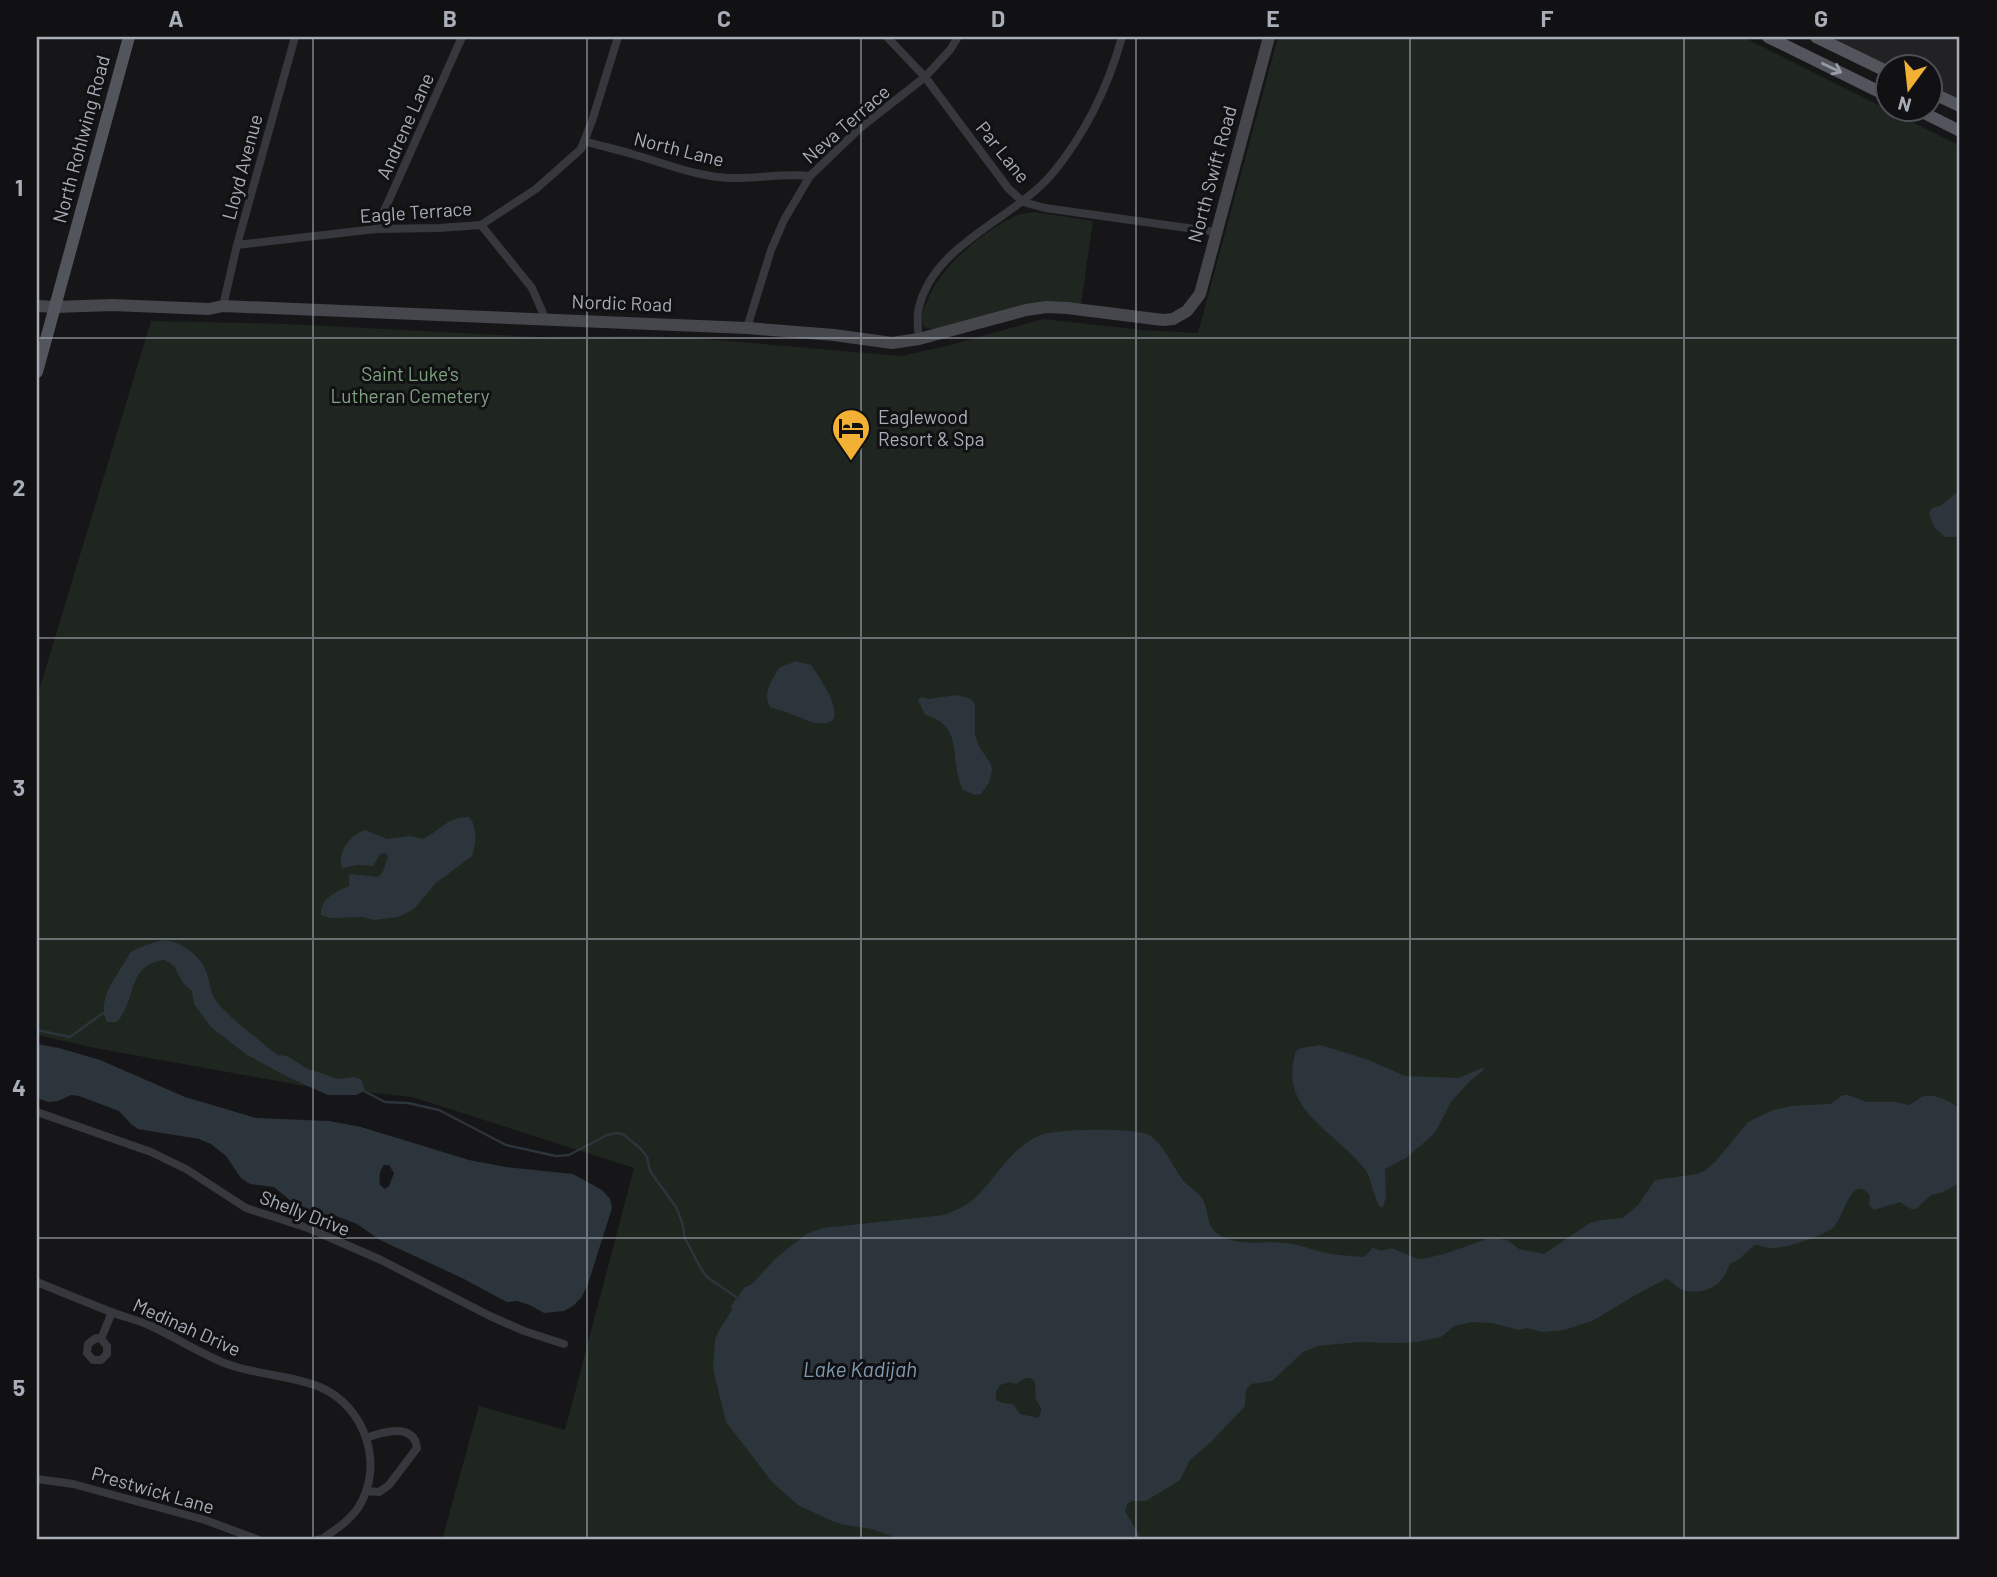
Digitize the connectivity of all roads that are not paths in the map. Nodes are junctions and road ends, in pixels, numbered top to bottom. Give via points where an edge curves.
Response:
1 (129, 37) edge
2 (295, 37) edge
3 (462, 37) edge
4 (618, 37) edge
5 (887, 37) edge
6 (958, 37) edge
7 (1122, 37) edge
8 (1269, 37) edge
9 (1768, 37) edge
10 (1816, 37) edge
11 (1874, 65) edge
12 (925, 77) junction
13 (1874, 89) edge
14 (1944, 99) edge
15 (1960, 106) edge
16 (1942, 122) edge
17 (1960, 131) edge
18 (584, 141) junction
19 (810, 176) junction
20 (1023, 202) junction
21 (481, 225) junction
22 (376, 229) junction
23 (1216, 232) junction
24 (237, 246) junction
25 (37, 306) edge
26 (223, 306) junction
27 (55, 307) junction
28 (1181, 315) joint
29 (546, 320) junction
30 (747, 328) junction
31 (919, 339) junction
32 (37, 372) edge
33 (37, 1112) edge
34 (37, 1282) edge
35 (112, 1312) junction
36 (101, 1339) dead end
37 (564, 1344) dead end
38 (366, 1438) junction
39 (37, 1479) edge
40 (366, 1491) junction
41 (260, 1540) edge
42 (320, 1540) edge

1 - 27 main road, North Rohlwing Road
2 - 24 street, Lloyd Avenue
3 - 22 street, Andrene Lane
4 - 18 street, Eagle Terrace
5 - 12 street, Par Lane
6 - 12 street, Neva Terrace
7 - 20 street via 1091,118 1053,173
8 - 23 street, North Swift Road
9 -> 13 main road
10 - 11 main road
12 - 19 street, Neva Terrace via 860,128
12 - 20 street, Par Lane
14 - 15 main road
16 - 17 main road
18 - 19 street, North Lane via 701,174
18 - 21 street, Eagle Terrace via 554,175
19 - 30 street, Neva Terrace via 771,250
20 - 23 street, Par Lane
20 - 31 street via 959,247 942,266 922,300
21 - 22 street, Eagle Terrace
21 - 29 street via 532,288
22 - 24 street, Eagle Terrace
23 - 28 street, North Swift Road via 1200,294
24 - 26 street, Lloyd Avenue
25 - 27 street, Nordic Road
26 - 27 street, Nordic Road
26 - 29 street, Nordic Road
27 - 32 main road, North Rohlwing Road
28 - 31 street, Nordic Road via 1163,320 1047,307
29 - 30 street, Nordic Road
30 - 31 street, Nordic Road via 892,343
33 - 37 street, Shelly Drive via 151,1152 246,1208 309,1228 490,1316
34 - 35 street, Medinah Drive
35 - 36 street
35 - 38 street, Medinah Drive via 227,1364 322,1388 358,1419
38 - 40 street via 371,1462
38 - 40 street via 393,1429 412,1437 417,1448 388,1485 379,1492
39 - 41 street, Prestwick Lane via 192,1516
40 - 42 street via 348,1519

